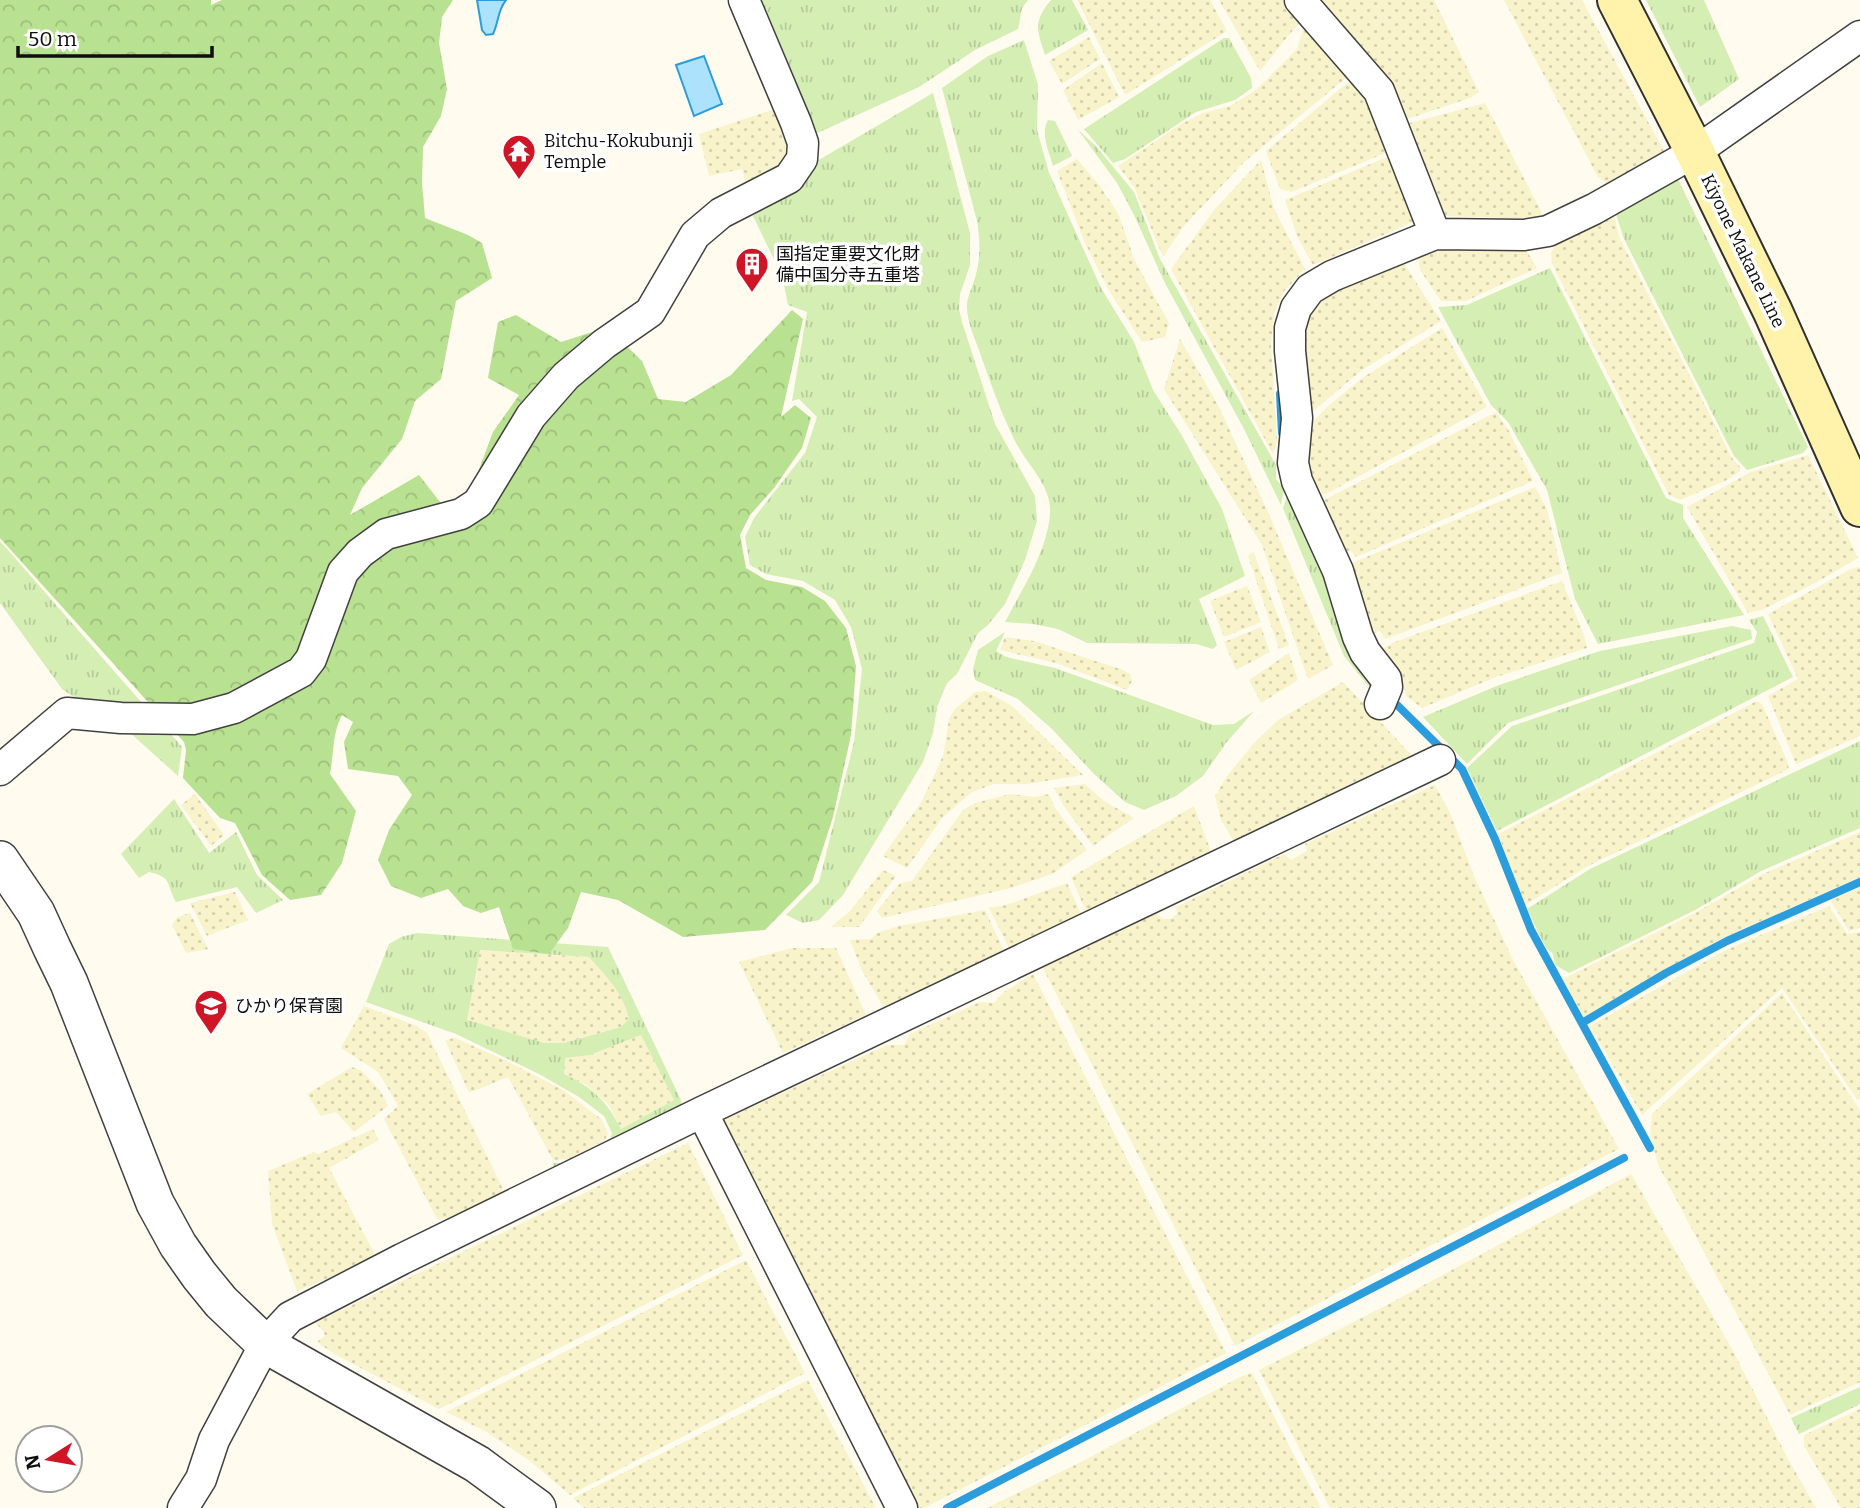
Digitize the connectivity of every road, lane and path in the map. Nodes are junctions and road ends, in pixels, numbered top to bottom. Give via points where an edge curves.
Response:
1 (744, 0) edge
2 (1300, 0) edge
3 (1618, 0) edge
4 (1860, 36) edge
5 (1696, 152) junction
6 (1432, 227) junction
7 (1860, 506) edge
8 (1383, 695) dead end
9 (1440, 760) dead end
10 (0, 770) edge
11 (0, 860) edge
12 (702, 1112) junction
13 (265, 1344) junction
14 (183, 1508) edge
15 (537, 1508) edge
16 (902, 1508) edge

1 - 10 street via 796,123 803,143 802,159 789,178 721,213 695,235 650,312 566,376 531,416 478,503 461,513 386,534 360,552 343,572 311,659 300,672 234,708 193,719 67,713
2 - 6 street via 1379,91
3 - 5 main road, Kiyone Makane Line
4 - 5 street
5 - 6 street via 1548,231 1524,235
5 - 7 main road, Kiyone Makane Line
6 - 8 street via 1310,289 1296,308 1290,328 1297,481 1338,571 1358,637 1386,679
9 - 12 street
11 - 13 street via 36,913 69,983 167,1225 221,1302
12 - 13 street via 290,1317
12 - 16 street
13 - 14 street
13 - 15 street via 477,1464

